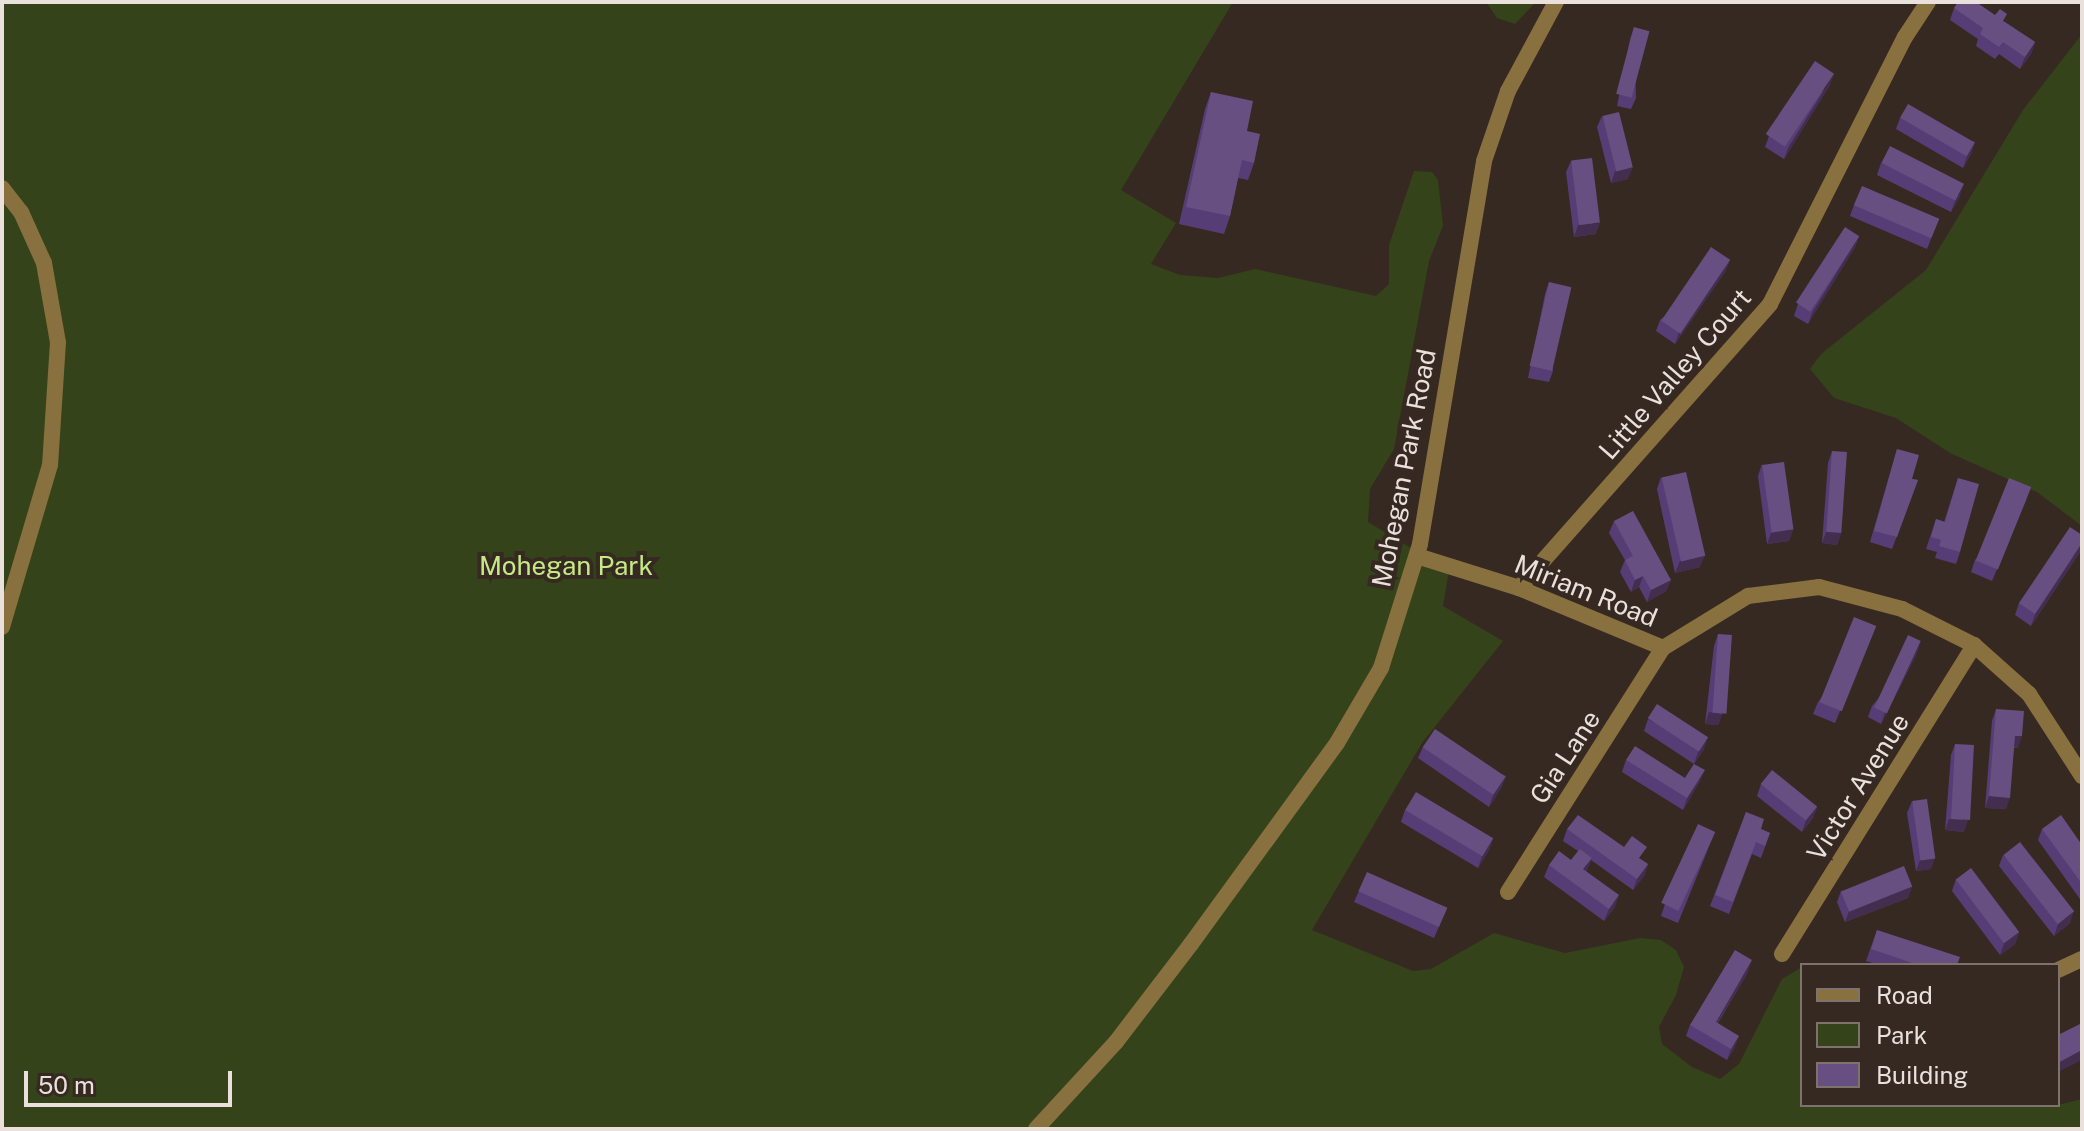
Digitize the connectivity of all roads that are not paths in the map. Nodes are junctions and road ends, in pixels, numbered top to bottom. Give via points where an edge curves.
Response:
1 (1556, 2) edge
2 (1928, 2) edge
3 (2, 188) edge
4 (1417, 556) junction
5 (1519, 588) junction
6 (2, 627) edge
7 (1974, 645) junction
8 (1663, 648) junction
9 (2082, 776) edge
10 (1508, 892) dead end
11 (1782, 954) dead end
12 (2082, 959) edge
13 (2060, 969) edge
14 (1036, 1129) edge

1 - 4 street, Mohegan Park Road via 1508,91 1478,183
2 - 5 street, Little Valley Court via 1905,37 1770,304
3 - 6 street via 21,212 41,254 54,293 58,342 50,465
4 - 5 street, Miriam Road
4 - 14 street, Mohegan Park Road via 1381,668 1351,722 1140,1013
5 - 8 street, Miriam Road
7 - 8 street, Miriam Road via 1902,609 1819,587 1748,596
7 - 9 street, Miriam Road via 2029,694
7 - 11 street, Victor Avenue
8 - 10 street, Gia Lane
12 - 13 street

